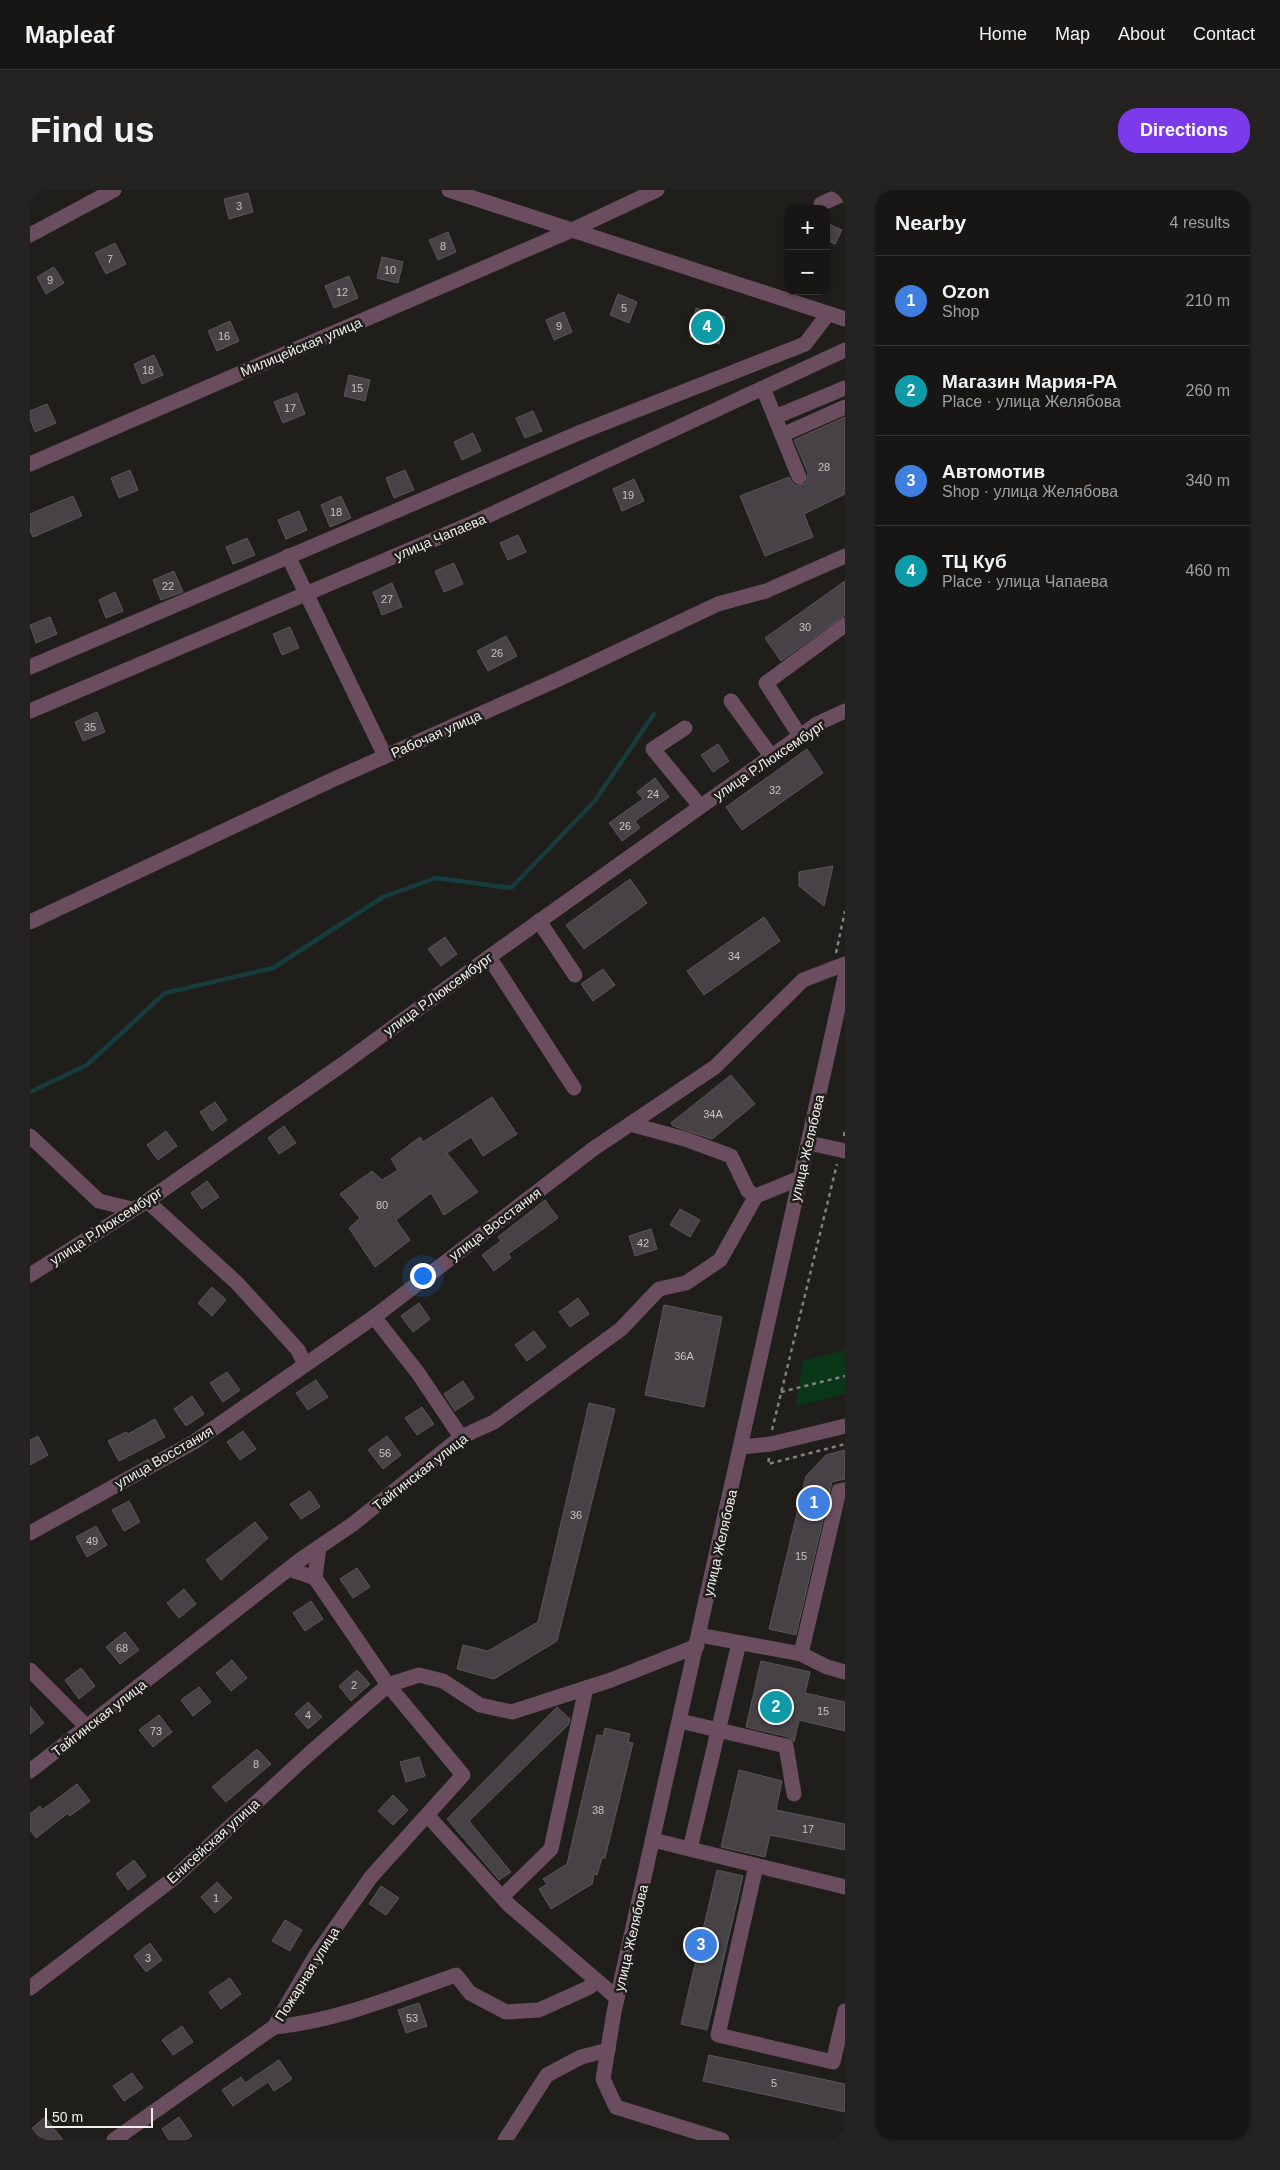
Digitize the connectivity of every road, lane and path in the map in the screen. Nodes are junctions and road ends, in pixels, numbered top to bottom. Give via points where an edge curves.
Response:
1 (114, 190) edge
2 (448, 190) edge
3 (657, 190) edge
4 (845, 193) edge
5 (822, 205) edge
6 (572, 230) junction
7 (30, 235) edge
8 (790, 296) edge
9 (828, 314) junction
10 (845, 319) edge
11 (845, 350) edge
12 (763, 388) junction
13 (845, 388) edge
14 (845, 408) edge
15 (775, 418) junction
16 (782, 434) junction
17 (30, 464) edge
18 (799, 477) dead end
19 (288, 556) junction
20 (845, 556) edge
21 (307, 594) junction
22 (845, 625) edge
23 (30, 668) edge
24 (731, 701) dead end
25 (30, 711) edge
26 (845, 711) edge
27 (684, 728) dead end
28 (800, 736) junction
29 (385, 756) junction
30 (771, 756) junction
31 (700, 806) junction
32 (845, 911) edge
33 (539, 921) junction
34 (30, 922) edge
35 (489, 957) junction
36 (841, 970) edge
37 (575, 975) dead end
38 (574, 1088) dead end
39 (630, 1124) junction
40 (845, 1130) edge
41 (30, 1136) edge
42 (808, 1143) junction
43 (843, 1150) edge
44 (800, 1178) junction
45 (756, 1196) junction
46 (147, 1201) junction
47 (132, 1209) junction
48 (30, 1275) edge
49 (374, 1317) junction
50 (305, 1366) junction
51 (845, 1376) edge
52 (782, 1392) junction
53 (845, 1426) edge
54 (461, 1437) junction
55 (771, 1444) junction
56 (845, 1444) edge
57 (741, 1447) junction
58 (845, 1490) edge
59 (30, 1533) edge
60 (319, 1547) junction
61 (289, 1569) junction
62 (315, 1578) junction
63 (698, 1640) junction
64 (739, 1643) junction
65 (801, 1654) junction
66 (30, 1670) edge
67 (845, 1672) edge
68 (388, 1685) junction
69 (586, 1688) junction
70 (680, 1721) junction
71 (87, 1727) junction
72 (718, 1730) junction
73 (30, 1771) edge
74 (794, 1794) dead end
75 (428, 1816) junction
76 (653, 1840) junction
77 (690, 1849) junction
78 (756, 1866) junction
79 (845, 1887) edge
80 (502, 1897) junction
81 (594, 1979) junction
82 (30, 1988) edge
83 (617, 1998) junction
84 (845, 2011) edge
85 (274, 2027) junction
86 (608, 2050) junction
87 (114, 2140) edge
88 (505, 2140) edge
89 (720, 2140) edge

1 - 7 street
2 - 6 street
3 - 6 street, Милицейская улица
4 - 5 street
6 - 8 street
6 - 17 street, Милицейская улица
8 - 9 street
9 - 10 street
9 - 19 street via 805,344 581,432
11 - 12 street, улица Чапаева
12 - 15 street
12 - 21 street, улица Чапаева via 468,525
13 - 15 street
14 - 16 street
15 - 16 street
16 - 18 street
19 - 21 street
19 - 23 street
20 - 29 street, Рабочая улица via 766,591 718,604
21 - 25 street, улица Чапаева
21 - 29 street
22 - 28 street via 766,683
24 - 30 street
26 - 28 street, улица Р.Люксембург
27 - 31 street via 653,749
28 - 30 street, улица Р.Люксембург
29 - 34 street, Рабочая улица
30 - 31 street, улица Р.Люксембург
31 - 33 street, улица Р.Люксембург
32 - 36 path
33 - 35 street, улица Р.Люксембург
33 - 37 street
35 - 38 street
35 - 46 street, улица Р.Люксембург
36 - 39 street, улица Восстания via 803,980 715,1067
36 - 42 street, улица Желябова
39 - 45 street via 730,1156 748,1191
39 - 49 street, улица Восстания
40 - 43 path
41 - 47 street via 99,1201
42 - 43 street
42 - 44 street, улица Желябова
43 - 52 path
44 - 45 street
44 - 57 street, улица Желябова
45 - 54 street, Тайгинская улица via 720,1260 686,1283 659,1289 621,1329 494,1422
46 - 47 street, улица Р.Люксембург
46 - 50 street via 237,1283 298,1350
47 - 48 street, улица Р.Люксембург
49 - 50 street, улица Восстания
49 - 54 street via 418,1373
50 - 59 street, улица Восстания via 194,1442
51 - 52 path
52 - 55 path
53 - 55 street
54 - 60 street, Тайгинская улица via 353,1524
55 - 56 path via 768,1464
55 - 57 street
57 - 63 street, улица Желябова
58 - 65 street via 839,1491
60 - 61 street, Тайгинская улица
60 - 62 street
61 - 62 street
61 - 71 street, Тайгинская улица
62 - 68 street
63 - 64 street
63 - 69 street
63 - 70 street, улица Желябова
64 - 65 street
64 - 72 street
65 - 67 street via 827,1668
66 - 71 street
68 - 69 street via 419,1675 443,1681 480,1704 512,1712
68 - 75 street, Пожарная улица via 463,1775
68 - 82 street, Енисейская улица via 174,1878
69 - 80 street via 550,1848
70 - 72 street
70 - 76 street, улица Желябова
71 - 73 street, Тайгинская улица
72 - 74 street via 786,1746
72 - 77 street
75 - 80 street
75 - 85 street, Пожарная улица via 371,1877 316,1955
76 - 77 street
76 - 83 street, улица Желябова
77 - 78 street
78 - 79 street
78 - 84 street via 718,2035 833,2062
80 - 81 street
81 - 83 street
81 - 85 street via 590,1987 539,2010 506,2012 470,1993 456,1975 350,2013
83 - 86 street, улица Желябова
85 - 87 street, Пожарная улица
86 - 88 street via 581,2057 547,2075
86 - 89 street, улица Желябова via 603,2079 616,2108

